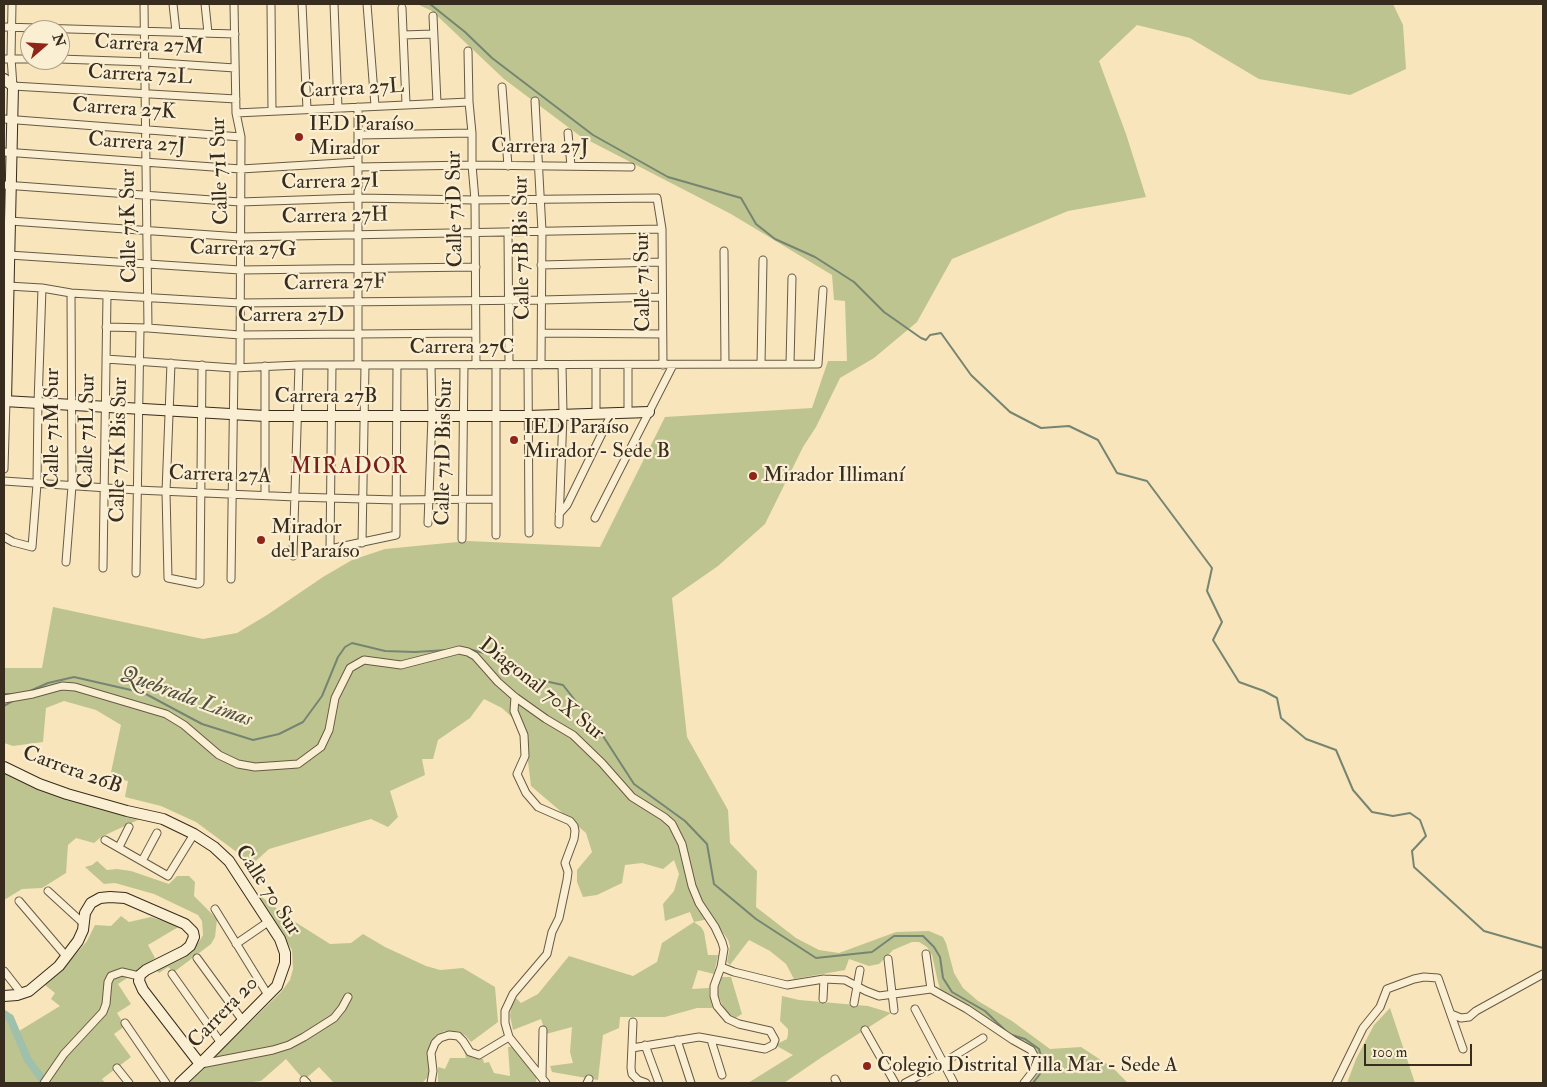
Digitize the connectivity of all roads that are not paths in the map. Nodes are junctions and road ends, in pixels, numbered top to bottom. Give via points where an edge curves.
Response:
1 (12, 4) edge
2 (144, 4) edge
3 (173, 4) edge
4 (205, 4) edge
5 (234, 4) edge
6 (272, 4) edge
7 (302, 4) edge
8 (334, 4) edge
9 (367, 4) edge
10 (402, 8) dead end
11 (433, 16) dead end
12 (8, 27) edge
13 (144, 32) junction
14 (176, 32) junction
15 (208, 33) junction
16 (235, 34) junction
17 (434, 34) junction
18 (403, 35) junction
19 (468, 51) dead end
20 (8, 58) edge
21 (70, 60) edge
22 (145, 62) junction
23 (235, 68) junction
24 (7, 82) edge
25 (502, 87) dead end
26 (145, 94) junction
27 (236, 99) junction
28 (534, 101) dead end
29 (469, 102) junction
30 (437, 103) junction
31 (406, 104) junction
32 (375, 106) junction
33 (358, 107) junction
34 (338, 108) junction
35 (307, 109) junction
36 (272, 111) junction
37 (236, 113) junction
38 (8, 119) edge
39 (146, 129) junction
40 (472, 133) junction
41 (568, 133) dead end
42 (358, 135) junction
43 (241, 137) junction
44 (8, 152) edge
45 (146, 163) junction
46 (358, 164) junction
47 (472, 165) junction
48 (508, 166) junction
49 (539, 166) junction
50 (571, 166) junction
51 (631, 167) dead end
52 (241, 169) junction
53 (7, 185) edge
54 (147, 196) junction
55 (358, 198) junction
56 (658, 198) joint
57 (540, 199) junction
58 (475, 200) junction
59 (240, 202) junction
60 (8, 217) edge
61 (662, 229) junction
62 (147, 230) junction
63 (476, 232) junction
64 (508, 232) junction
65 (542, 232) junction
66 (358, 234) junction
67 (240, 237) junction
68 (7, 250) edge
69 (724, 250) dead end
70 (763, 260) dead end
71 (662, 262) junction
72 (148, 263) junction
73 (541, 265) junction
74 (476, 267) junction
75 (358, 268) junction
76 (240, 270) junction
77 (792, 278) dead end
78 (7, 283) edge
79 (42, 288) junction
80 (823, 290) dead end
81 (71, 293) junction
82 (107, 294) junction
83 (148, 296) junction
84 (662, 297) junction
85 (475, 300) junction
86 (508, 300) junction
87 (541, 300) junction
88 (358, 301) junction
89 (240, 303) junction
90 (106, 327) junction
91 (148, 328) junction
92 (140, 329) junction
93 (476, 333) junction
94 (542, 333) junction
95 (358, 334) junction
96 (662, 334) junction
97 (240, 335) junction
98 (106, 359) junction
99 (139, 361) junction
100 (171, 363) junction
101 (725, 364) junction
102 (761, 364) junction
103 (790, 364) junction
104 (202, 365) junction
105 (299, 365) junction
106 (332, 365) junction
107 (362, 365) junction
108 (397, 365) junction
109 (431, 365) junction
110 (496, 365) junction
111 (509, 365) junction
112 (528, 365) junction
113 (541, 365) junction
114 (562, 365) junction
115 (596, 365) junction
116 (628, 365) junction
117 (663, 365) junction
118 (673, 365) junction
119 (266, 366) junction
120 (464, 366) junction
121 (476, 366) junction
122 (237, 367) junction
123 (5, 401) edge
124 (38, 403) junction
125 (71, 405) junction
126 (105, 407) junction
127 (137, 409) junction
128 (168, 410) junction
129 (201, 412) junction
130 (628, 412) junction
131 (649, 412) junction
132 (596, 413) junction
133 (612, 413) junction
134 (233, 414) junction
135 (563, 414) junction
136 (265, 416) junction
137 (298, 416) junction
138 (332, 416) junction
139 (365, 416) junction
140 (398, 416) junction
141 (432, 416) junction
142 (464, 416) junction
143 (496, 416) junction
144 (528, 416) junction
145 (4, 469) edge
146 (4, 481) edge
147 (37, 484) junction
148 (72, 486) junction
149 (104, 488) junction
150 (137, 490) junction
151 (166, 492) junction
152 (200, 493) junction
153 (232, 494) junction
154 (265, 494) junction
155 (296, 497) junction
156 (331, 498) junction
157 (363, 499) junction
158 (430, 499) junction
159 (462, 499) junction
160 (496, 499) junction
161 (396, 500) junction
162 (559, 514) junction
163 (595, 518) dead end
164 (428, 523) dead end
165 (559, 524) dead end
166 (529, 533) dead end
167 (496, 536) dead end
168 (4, 537) edge
169 (462, 539) dead end
170 (362, 543) junction
171 (293, 556) dead end
172 (66, 562) dead end
173 (103, 568) dead end
174 (136, 573) dead end
175 (231, 579) dead end
176 (515, 697) junction
177 (4, 699) edge
178 (4, 767) edge
179 (127, 811) joint
180 (129, 826) dead end
181 (157, 833) dead end
182 (194, 834) junction
183 (105, 840) dead end
184 (119, 848) junction
185 (142, 861) junction
186 (48, 891) dead end
187 (19, 901) dead end
188 (214, 909) dead end
189 (268, 922) junction
190 (84, 924) junction
191 (236, 944) junction
192 (926, 954) dead end
193 (66, 956) junction
194 (197, 958) dead end
195 (888, 959) dead end
196 (285, 963) joint
197 (721, 967) junction
198 (860, 970) dead end
199 (4, 971) edge
200 (172, 974) dead end
201 (1543, 974) edge
202 (139, 976) junction
203 (824, 979) junction
204 (857, 987) junction
205 (931, 989) junction
206 (22, 994) junction
207 (893, 994) junction
208 (268, 995) junction
209 (4, 996) edge
210 (348, 997) dead end
211 (823, 999) dead end
212 (854, 1003) dead end
213 (915, 1009) dead end
214 (894, 1010) dead end
215 (1451, 1014) junction
216 (243, 1021) junction
217 (633, 1022) dead end
218 (125, 1023) dead end
219 (543, 1030) dead end
220 (865, 1030) dead end
221 (509, 1037) junction
222 (983, 1038) dead end
223 (677, 1040) junction
224 (711, 1040) junction
225 (221, 1043) junction
226 (645, 1045) junction
227 (632, 1048) junction
228 (1463, 1049) dead end
229 (943, 1063) junction
230 (200, 1064) junction
231 (117, 1068) dead end
232 (722, 1075) dead end
233 (544, 1080) edge
234 (658, 1081) edge
235 (44, 1083) edge
236 (129, 1083) edge
237 (166, 1083) edge
238 (180, 1083) edge
239 (431, 1083) edge
240 (647, 1083) edge
241 (691, 1083) edge
242 (895, 1083) edge
243 (905, 1083) edge
244 (954, 1083) edge
245 (1024, 1083) edge
246 (1336, 1083) edge

1 - 12 street
2 - 13 street, Calle 71K Sur
3 - 14 street
4 - 15 street
5 - 16 street, Calle 71I Sur
6 - 36 street
7 - 35 street
8 - 34 street
9 - 32 street
10 - 18 street
11 - 17 street
12 - 13 street
12 - 20 street
13 - 14 street
13 - 22 street, Calle 71K Sur
14 - 15 street
15 - 16 street
16 - 23 street, Calle 71I Sur
17 - 18 street
17 - 30 street
18 - 31 street
19 - 29 street, Calle 71D Sur
20 - 24 street
21 - 22 street, Carrera 27M
22 - 23 street, Carrera 27M
22 - 26 street, Calle 71K Sur
23 - 27 street, Calle 71I Sur
24 - 26 street, Carrera 72L
24 - 38 street
25 - 48 street
26 - 27 street, Carrera 72L
26 - 39 street, Calle 71K Sur
27 - 37 street, Calle 71I Sur
28 - 49 street, Calle 71B Bis Sur
29 - 30 street, Carrera 27L
29 - 40 street, Calle 71D Sur
30 - 31 street, Carrera 27L
31 - 32 street, Carrera 27L
32 - 33 street, Carrera 27L
33 - 34 street, Carrera 27L
33 - 42 street
34 - 35 street, Carrera 27L
35 - 36 street, Carrera 27L
36 - 37 street, Carrera 27L
37 - 43 street, Calle 71I Sur
38 - 39 street, Carrera 27K
38 - 44 street
39 - 43 street, Carrera 27K
39 - 45 street, Calle 71K Sur
40 - 42 street
40 - 47 street, Calle 71D Sur
41 - 50 street
42 - 46 street
43 - 52 street, Calle 71I Sur
44 - 45 street, Carrera 27J
44 - 53 street
45 - 52 street, Carrera 27J
45 - 54 street, Calle 71K Sur
46 - 47 street, Carrera 27J
46 - 52 street, Carrera 27J
46 - 55 street
47 - 48 street, Carrera 27J
47 - 58 street, Calle 71D Sur
48 - 49 street, Carrera 27J
49 - 50 street, Carrera 27J
49 - 57 street, Calle 71B Bis Sur
50 - 51 street, Carrera 27J
52 - 59 street, Calle 71I Sur
53 - 54 street, Carrera 27I
53 - 60 street
54 - 59 street, Carrera 27I
54 - 62 street, Calle 71K Sur
55 - 58 street, Carrera 27I
55 - 59 street, Carrera 27I
55 - 66 street
56 - 57 street, Carrera 27I
56 - 61 street, Calle 71 Sur
57 - 58 street, Carrera 27I
57 - 65 street, Calle 71B Bis Sur
58 - 63 street, Calle 71D Sur
59 - 67 street, Calle 71I Sur
60 - 62 street, Carrera 27H
60 - 68 street
61 - 65 street, Carrera 27H
61 - 71 street, Calle 71 Sur
62 - 67 street, Carrera 27H
62 - 72 street, Calle 71K Sur
63 - 64 street, Carrera 27H
63 - 66 street, Carrera 27H
63 - 74 street, Calle 71D Sur
64 - 65 street, Carrera 27H
64 - 86 street
65 - 73 street, Calle 71B Bis Sur
66 - 67 street, Carrera 27H
66 - 75 street
67 - 76 street, Calle 71I Sur
68 - 72 street, Carrera 27G
68 - 78 street
69 - 101 street
70 - 102 street
71 - 73 street
71 - 84 street, Calle 71 Sur
72 - 76 street, Carrera 27G
72 - 83 street, Calle 71K Sur
73 - 87 street, Calle 71B Bis Sur
74 - 75 street, Carrera 27G
74 - 85 street, Calle 71D Sur
75 - 76 street, Carrera 27G
75 - 88 street
76 - 89 street, Calle 71I Sur
77 - 103 street
78 - 79 street, Carrera 27F
78 - 123 street
79 - 81 street, Carrera 27F
79 - 124 street
80 - 103 street, Carrera 27C via 818,364
81 - 82 street, Carrera 27F
81 - 125 street, Calle 71M Sur
82 - 83 street, Carrera 27F
82 - 90 street, Calle 71L Sur
83 - 89 street, Carrera 27F
83 - 91 street, Calle 71K Sur
84 - 87 street, Carrera 27F
84 - 96 street, Calle 71 Sur
85 - 86 street, Carrera 27F
85 - 88 street, Carrera 27F
85 - 93 street, Calle 71D Sur
86 - 87 street, Carrera 27F
86 - 111 street
87 - 94 street, Calle 71B Bis Sur
88 - 89 street, Carrera 27F
88 - 95 street
89 - 97 street, Calle 71I Sur
90 - 92 street, Carrera 27D
90 - 98 street, Calle 71L Sur
91 - 92 street, Carrera 27D
91 - 97 street, Carrera 27D
92 - 99 street, Calle 71K Bis Sur
93 - 95 street, Carrera 27D
93 - 121 street, Calle 71D Sur
94 - 96 street
94 - 113 street, Calle 71B Bis Sur
95 - 97 street, Carrera 27D
95 - 107 street
96 - 117 street, Calle 71 Sur
97 - 122 street, Calle 71I Sur
98 - 99 street, Carrera 27C
98 - 126 street, Calle 71L Sur
99 - 100 street, Carrera 27C
99 - 127 street, Calle 71K Bis Sur
100 - 104 street, Carrera 27C
100 - 128 street
101 - 102 street, Carrera 27C
101 - 118 street, Carrera 27C
102 - 103 street, Carrera 27C
104 - 122 street, Carrera 27C
104 - 129 street
105 - 106 street, Carrera 27C
105 - 119 street, Carrera 27C
105 - 137 street
106 - 107 street, Carrera 27C
106 - 138 street
107 - 108 street, Carrera 27C
107 - 139 street
108 - 109 street, Carrera 27C
108 - 140 street
109 - 120 street, Carrera 27C
109 - 141 street
110 - 111 street, Carrera 27C
110 - 121 street, Carrera 27C
110 - 143 street
111 - 112 street, Carrera 27C
112 - 113 street, Carrera 27C
112 - 144 street
113 - 114 street, Carrera 27C
114 - 115 street, Carrera 27C
114 - 135 street
115 - 116 street, Carrera 27C
115 - 132 street
116 - 117 street, Carrera 27C
116 - 130 street
117 - 118 street, Carrera 27C
118 - 131 street
119 - 122 street, Carrera 27C
119 - 136 street
120 - 121 street, Carrera 27C
120 - 142 street, Calle 71D Bis Sur
122 - 134 street, Calle 71I Sur
123 - 124 street, Carrera 27B
123 - 145 street
124 - 125 street, Carrera 27B
124 - 147 street
125 - 126 street, Carrera 27B
125 - 148 street, Calle 71M Sur
126 - 127 street, Carrera 27B
126 - 149 street, Calle 71L Sur
127 - 128 street, Carrera 27B
127 - 150 street, Calle 71K Bis Sur
128 - 129 street, Carrera 27B
128 - 151 street
129 - 134 street, Carrera 27B
129 - 152 street
130 - 131 street, Carrera 27B
130 - 133 street, Carrera 27B
131 - 163 street
132 - 133 street, Carrera 27B
132 - 135 street, Carrera 27B
133 - 162 street
134 - 136 street, Carrera 27B
134 - 153 street, Calle 71I Sur
135 - 144 street, Carrera 27B
135 - 162 street
136 - 137 street, Carrera 27B
136 - 154 street
137 - 138 street, Carrera 27B
137 - 155 street
138 - 139 street, Carrera 27B
138 - 156 street
139 - 140 street, Carrera 27B
139 - 157 street
140 - 141 street, Carrera 27B
140 - 161 street
141 - 142 street, Carrera 27B
141 - 158 street
142 - 143 street, Carrera 27B
142 - 159 street, Calle 71D Bis Sur
143 - 144 street, Carrera 27B
143 - 160 street
144 - 166 street
146 - 147 street, Carrera 27A
147 - 148 street, Carrera 27A
147 - 168 street via 32,547
148 - 149 street, Carrera 27A
148 - 172 street, Calle 71M Sur
149 - 150 street, Carrera 27A
149 - 173 street, Calle 71L Sur
150 - 151 street, Carrera 27A
150 - 174 street, Calle 71K Bis Sur
151 - 152 street, Carrera 27A
151 - 152 street via 168,578 200,583
152 - 153 street, Carrera 27A
153 - 154 street, Carrera 27A
153 - 175 street, Calle 71I Sur
154 - 155 street, Carrera 27A
155 - 156 street, Carrera 27A
155 - 171 street
156 - 157 street, Carrera 27A
156 - 170 street via 330,549
157 - 161 street, Carrera 27A
157 - 170 street
158 - 159 street, Carrera 27A
158 - 161 street, Carrera 27A
158 - 164 street
159 - 160 street, Carrera 27A
159 - 169 street, Calle 71D Bis Sur
160 - 167 street
161 - 170 street via 396,535
162 - 165 street
176 - 177 street, Diagonal 70X Sur via 468,652 459,650 401,665 364,660 350,668 337,693 329,730 321,747 298,764 255,767 238,764 219,755 166,714 75,686
176 - 197 street, Diagonal 70X Sur via 573,735 632,797 672,824 699,903 722,942
176 - 221 street via 514,712 524,735 525,756 516,774 538,807 570,821 575,831 565,863 568,872 559,918 547,954 518,986 506,1006 505,1023
178 - 179 street, Carrera 26B via 51,788
179 - 182 street, Calle 70 Sur via 163,818
180 - 184 street
181 - 185 street
182 - 185 street via 168,876
182 - 189 street, Calle 70 Sur via 230,861
183 - 184 street
184 - 185 street
186 - 190 street
187 - 193 street
188 - 191 street
189 - 191 street
189 - 196 street, Calle 70 Sur via 283,946
190 - 193 street via 78,941
190 - 202 street via 91,903 117,896 190,928 192,942 184,951
191 - 208 street
192 - 205 street
193 - 206 street via 43,981
194 - 216 street
195 - 207 street
196 - 208 street, Carrera 20 via 277,986
197 - 203 street via 787,985
197 - 224 street via 714,991 717,1006 725,1016 739,1024 770,1031 775,1040 770,1048 762,1049
198 - 204 street
199 - 206 street
200 - 225 street
201 - 215 street via 1469,1017
202 - 230 street via 141,987
202 - 235 street via 122,972 111,976 103,1012 70,1047
203 - 204 street via 845,980
203 - 211 street
204 - 207 street via 879,996
204 - 212 street
205 - 207 street
205 - 245 street via 1029,1048 1035,1055 1035,1069
206 - 209 street
207 - 214 street
208 - 216 street, Carrera 20
210 - 230 street via 329,1022 289,1045
213 - 229 street
215 - 228 street
215 - 246 street via 1438,978 1414,979 1387,989
216 - 225 street, Carrera 20
217 - 227 street
218 - 237 street
219 - 233 street
220 - 242 street
221 - 233 street
221 - 239 street via 477,1055 470,1052 461,1038 446,1036 432,1049
222 - 229 street
223 - 224 street via 699,1037
223 - 226 street
223 - 241 street
224 - 232 street
225 - 230 street, Carrera 20
226 - 227 street
226 - 234 street
227 - 240 street via 632,1074
229 - 243 street
229 - 244 street
230 - 238 street, Carrera 20
231 - 236 street
234 - 240 street

